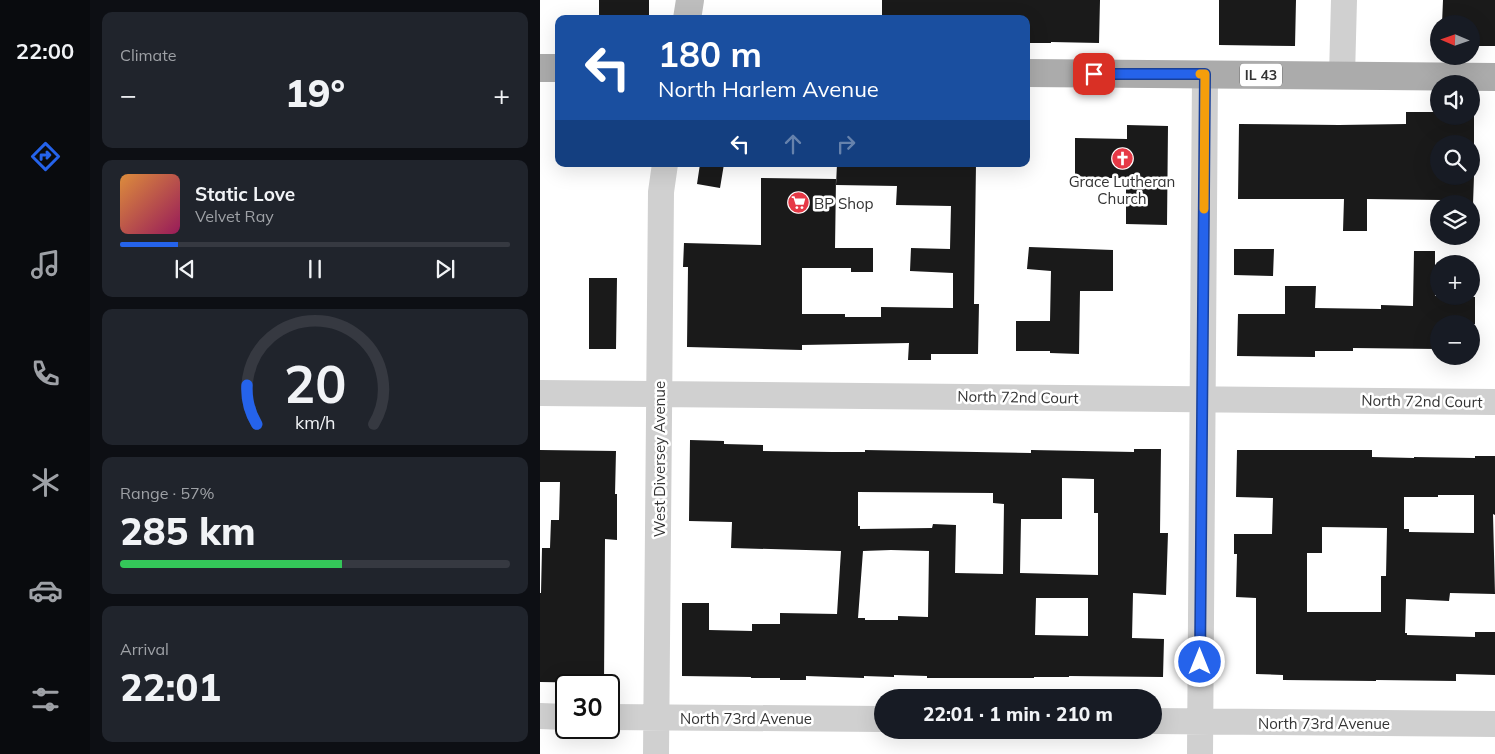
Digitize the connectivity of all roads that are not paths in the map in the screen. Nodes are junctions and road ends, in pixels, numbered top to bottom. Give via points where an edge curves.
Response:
1 (690, 0) edge
2 (1344, 0) edge
3 (688, 15) edge
4 (540, 68) edge
5 (555, 68) edge
6 (1030, 73) edge
7 (1205, 74) junction
8 (1342, 76) junction
9 (1495, 77) edge
10 (665, 167) edge
11 (540, 393) edge
12 (659, 394) junction
13 (1202, 399) junction
14 (1495, 402) edge
15 (540, 716) edge
16 (555, 717) edge
17 (620, 717) edge
18 (656, 717) junction
19 (874, 719) edge
20 (1162, 721) edge
21 (1200, 722) junction
22 (1495, 724) edge
23 (656, 754) edge
24 (1200, 754) edge

1 - 3 main road
2 - 8 street
4 - 5 main road
6 - 7 main road, IL 43
7 - 8 main road, IL 43
7 - 13 street
8 - 9 main road, IL 43
10 - 12 street, West Diversey Avenue via 661,192
11 - 12 street, North 72nd Court
12 - 13 street, North 72nd Court
12 - 18 street, West Diversey Avenue
13 - 14 street, North 72nd Court
13 - 21 street
15 - 16 street
17 - 18 street, North 73rd Avenue
18 - 19 street, North 73rd Avenue
18 - 23 street, West Diversey Avenue
20 - 21 street, North 73rd Avenue
21 - 22 street, North 73rd Avenue
21 - 24 street

